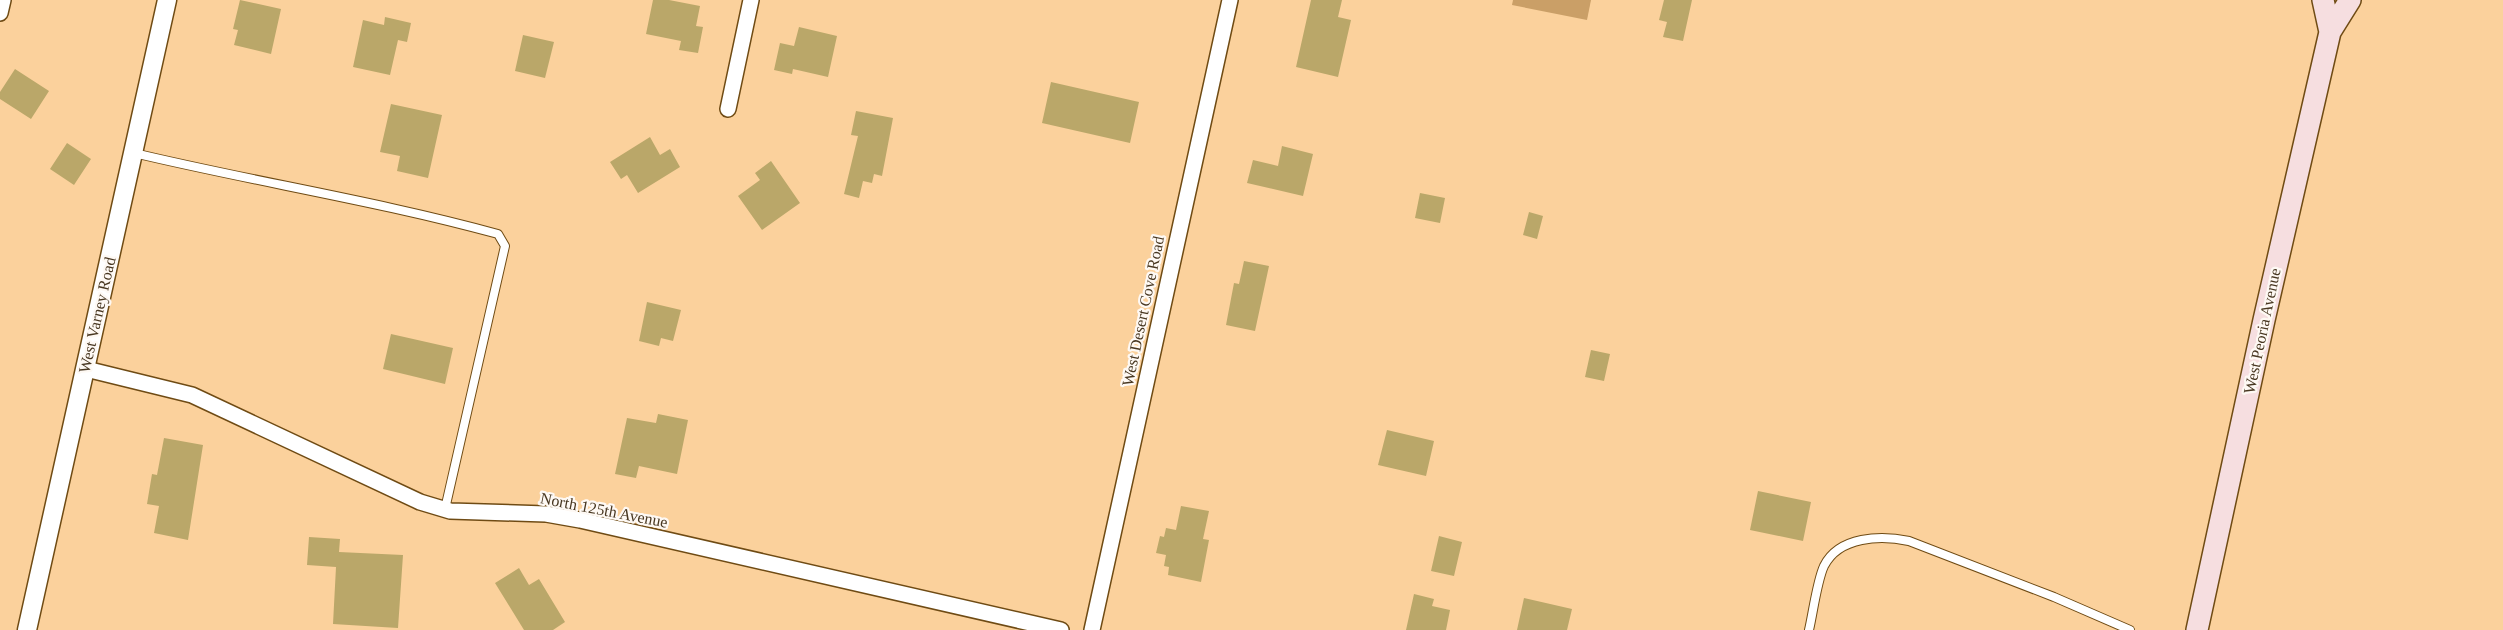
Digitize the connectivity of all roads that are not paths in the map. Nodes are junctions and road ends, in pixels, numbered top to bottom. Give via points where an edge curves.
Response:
1 (3, 0) edge
2 (167, 0) edge
3 (751, 0) edge
4 (1230, 0) edge
5 (2323, 0) edge
6 (2350, 0) edge
7 (0, 12) edge
8 (2330, 32) junction
9 (728, 109) dead end
10 (134, 153) junction
11 (86, 369) junction
12 (445, 509) junction
13 (27, 630) edge
14 (1061, 630) edge
15 (1092, 630) edge
16 (1809, 630) edge
17 (2130, 630) edge
18 (2197, 630) edge

1 - 7 street
2 - 10 street, West Varney Road
3 - 9 street
4 - 15 street, West Desert Cove Road
5 - 8 main road, West Peoria Avenue
6 - 8 main road, West Peoria Avenue
8 - 18 main road, West Peoria Avenue
10 - 11 street, West Varney Road
10 - 12 lane via 441,218 498,234 505,246
11 - 12 street, North 125th Avenue via 192,395 420,502
11 - 13 street, West Varney Road
12 - 14 street, North 125th Avenue via 569,518
16 - 17 lane via 1825,566 1836,552 1873,537 1891,537 1920,545

